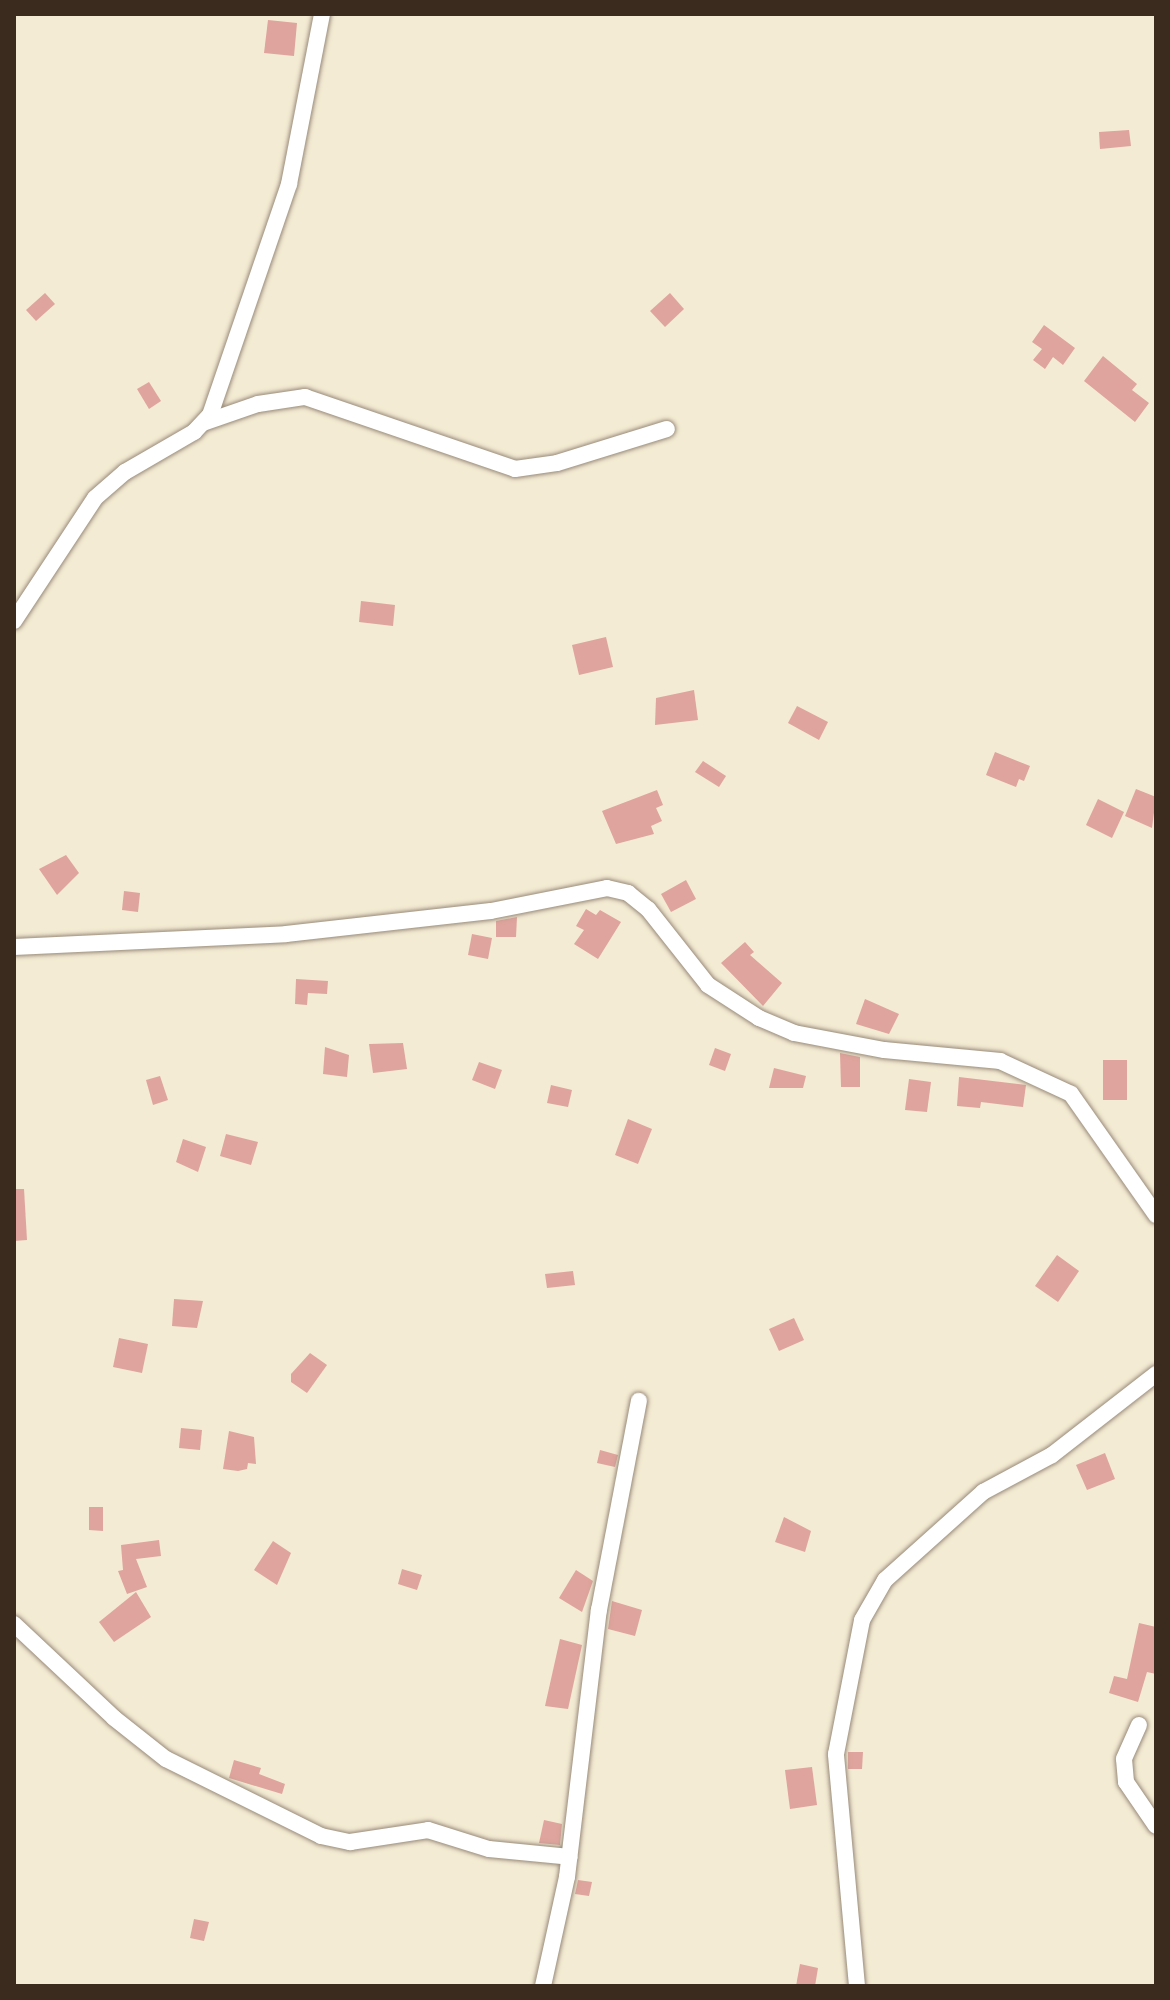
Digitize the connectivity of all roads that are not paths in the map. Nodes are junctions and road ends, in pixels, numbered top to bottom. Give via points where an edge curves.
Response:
1 (322, 14) edge
2 (203, 423) junction
3 (667, 429) dead end
4 (14, 621) edge
5 (14, 947) edge
6 (1156, 1215) edge
7 (1156, 1374) edge
8 (639, 1401) dead end
9 (14, 1624) edge
10 (1139, 1725) dead end
11 (1156, 1826) edge
12 (570, 1857) junction
13 (543, 1986) edge
14 (857, 1986) edge

1 - 2 street via 289,184 244,304 219,393
2 - 3 street via 258,404 305,397 515,469 557,463
2 - 4 street via 125,472 95,498
5 - 6 street via 286,934 491,911 607,888 628,893 648,909 708,985 759,1018 794,1033 884,1050 1000,1061 1071,1094
7 - 14 street via 1052,1455 983,1492 885,1580 862,1620 836,1754
8 - 12 street via 599,1610
9 - 12 street via 166,1759 321,1836 350,1842 428,1830 489,1849
10 - 11 street via 1124,1759 1126,1782
12 - 13 street

